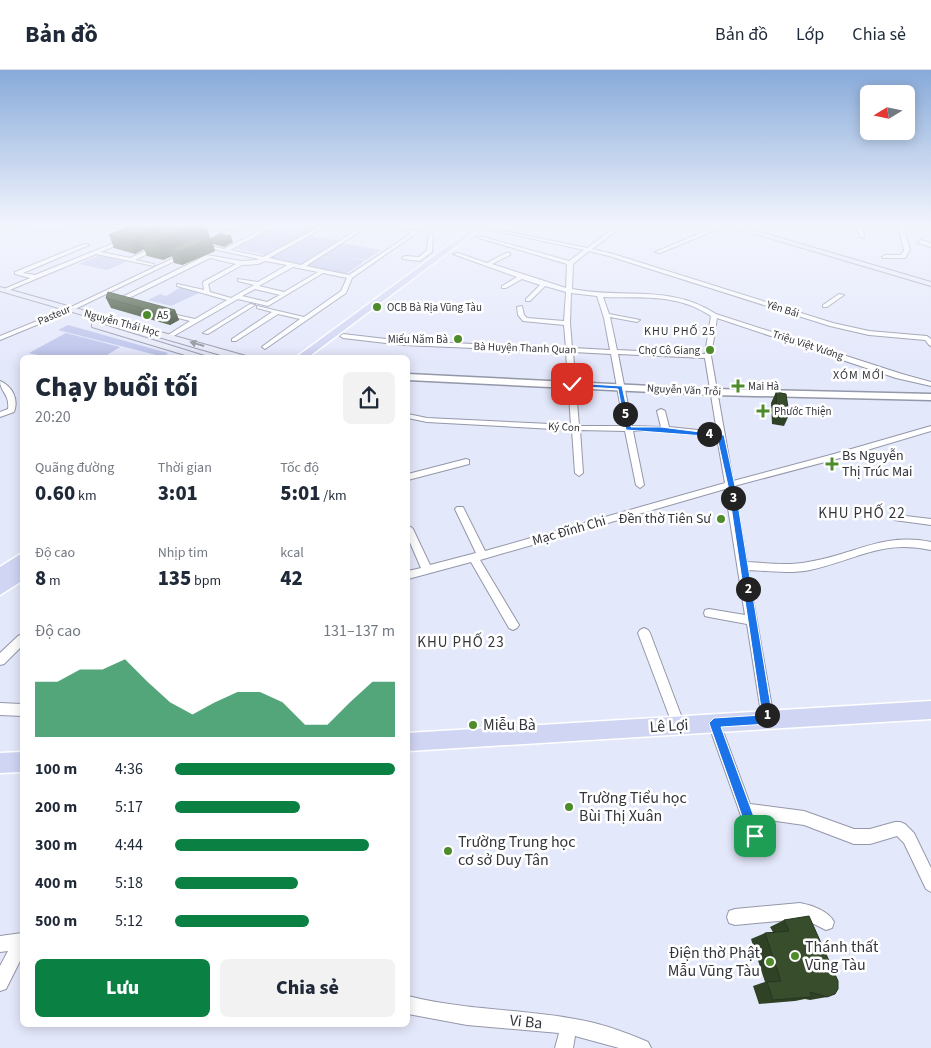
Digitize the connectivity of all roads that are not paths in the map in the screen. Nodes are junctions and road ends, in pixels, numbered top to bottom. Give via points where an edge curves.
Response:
1 (21, 272) edge
2 (50, 272) edge
3 (150, 272) edge
4 (177, 272) edge
5 (225, 272) edge
6 (281, 272) edge
7 (321, 272) joint
8 (359, 272) edge
9 (425, 272) edge
10 (428, 272) edge
11 (511, 272) edge
12 (570, 272) edge
13 (662, 272) edge
14 (888, 272) edge
15 (523, 276) junction
16 (35, 278) junction
17 (350, 278) junction
18 (240, 280) dead end
19 (128, 282) junction
20 (545, 283) junction
21 (931, 284) edge
22 (179, 285) dead end
23 (148, 286) junction
24 (257, 286) junction
25 (504, 287) dead end
26 (570, 291) junction
27 (207, 292) junction
28 (2, 293) edge
29 (285, 294) junction
30 (599, 295) junction
31 (841, 295) dead end
32 (234, 299) junction
33 (528, 300) dead end
34 (129, 303) edge
35 (252, 305) junction
36 (825, 306) dead end
37 (520, 307) dead end
38 (70, 309) junction
39 (158, 311) edge
40 (277, 312) junction
41 (56, 314) junction
42 (714, 315) junction
43 (606, 316) junction
44 (306, 318) junction
45 (637, 320) dead end
46 (196, 321) junction
47 (567, 323) junction
48 (0, 331) edge
49 (206, 333) dead end
50 (10, 334) junction
51 (170, 336) junction
52 (343, 336) junction
53 (0, 338) edge
54 (234, 340) dead end
55 (158, 343) junction
56 (931, 344) edge
57 (265, 347) dead end
58 (570, 350) junction
59 (612, 352) junction
60 (197, 355) edge
61 (234, 355) edge
62 (304, 355) edge
63 (318, 355) edge
64 (708, 356) junction
65 (410, 377) edge
66 (0, 383) edge
67 (572, 384) junction
68 (931, 384) edge
69 (620, 387) junction
70 (714, 392) junction
71 (931, 398) edge
72 (661, 411) dead end
73 (0, 414) edge
74 (410, 416) edge
75 (576, 428) junction
76 (931, 428) edge
77 (628, 429) junction
78 (666, 430) junction
79 (720, 435) junction
80 (466, 462) dead end
81 (578, 473) dead end
82 (410, 476) edge
83 (640, 485) dead end
84 (731, 486) junction
85 (460, 509) dead end
86 (897, 518) dead end
87 (931, 522) edge
88 (410, 533) edge
89 (931, 546) edge
90 (478, 557) junction
91 (744, 566) junction
92 (13, 568) edge
93 (427, 570) junction
94 (410, 574) edge
95 (0, 590) edge
96 (709, 613) dead end
97 (753, 620) junction
98 (514, 626) dead end
99 (644, 633) dead end
100 (20, 641) edge
101 (0, 660) edge
102 (0, 709) edge
103 (20, 710) edge
104 (931, 710) edge
105 (768, 719) junction
106 (714, 723) junction
107 (680, 726) junction
108 (410, 742) edge
109 (20, 762) edge
110 (0, 763) edge
111 (745, 810) junction
112 (755, 836) dead end
113 (931, 884) edge
114 (735, 916) dead end
115 (826, 922) dead end
116 (20, 941) edge
117 (0, 944) edge
118 (20, 945) edge
119 (0, 982) edge
120 (410, 1005) edge
121 (569, 1026) junction
122 (564, 1048) edge
123 (642, 1048) edge

1 - 16 street via 18,273
2 - 16 street
3 - 19 street, Pasteur
4 - 23 street
5 - 27 street via 205,283
6 - 24 street
7 - 17 street
7 - 29 street
8 - 17 street
9 - 62 main road
10 - 52 main road
11 - 15 street, Triệu Việt Vương
12 - 26 street
13 - 56 street, Yên Bái via 832,325 869,333 927,338
14 - 21 main road
15 - 20 street, Triệu Việt Vương
15 - 25 street
16 - 28 street
17 - 44 street via 344,292
18 - 24 street
19 - 23 street
19 - 38 street, Pasteur
20 - 26 street, Triệu Việt Vương
20 - 33 street
22 - 27 street
23 - 34 street via 116,300
24 - 29 street
24 - 32 street
26 - 30 street, Triệu Việt Vương
26 - 47 street
27 - 32 street
28 - 38 main road, Nguyễn Thái Học
28 - 41 main road, Nguyễn Thái Học
29 - 32 street via 268,304
30 - 42 street, Triệu Việt Vương via 669,298 702,307
30 - 43 street
31 - 36 street
32 - 35 street
32 - 46 street
35 - 40 street
35 - 49 street
37 - 47 street via 525,320
38 - 41 street, Pasteur
38 - 51 main road, Nguyễn Thái Học
39 - 46 street
40 - 44 street
40 - 54 street
41 - 50 street, Pasteur
41 - 55 main road, Nguyễn Thái Học
42 - 64 street
42 - 68 street, Triệu Việt Vương
43 - 45 street
43 - 59 street
44 - 57 street
46 - 51 street
47 - 58 street
48 - 50 street
50 - 53 street, Pasteur
51 - 55 main road
61 -> 51 main road, Nguyễn Thái Học
52 - 58 street, Bà Huyện Thanh Quan via 403,343
52 - 63 main road
55 - 60 main road, Nguyễn Thái Học
58 - 59 street, Bà Huyện Thanh Quan
58 - 67 street
59 - 64 street, Bà Huyện Thanh Quan
59 - 69 street
64 - 70 street
65 - 67 street, Nguyễn Văn Trỗi
66 - 73 street via 11,394 14,403 12,410
67 - 69 street, Nguyễn Văn Trỗi
67 - 75 street
69 - 70 street, Nguyễn Văn Trỗi
69 - 77 street
70 - 71 street, Nguyễn Văn Trỗi
70 - 79 street
72 - 78 street
74 - 75 street, Ký Con
75 - 77 street, Ký Con
75 - 81 street
76 - 84 street, Mạc Đĩnh Chi via 861,451
77 - 78 street, Ký Con
77 - 83 street
78 - 79 street, Ký Con
79 - 84 street
80 - 82 street
84 - 90 street, Mạc Đĩnh Chi
84 - 91 street
85 - 90 street
86 - 87 street
88 - 93 street
89 - 91 street via 895,542 810,566
90 - 93 street, Mạc Đĩnh Chi
90 - 98 street
91 - 97 street
92 - 95 main road
93 - 94 street, Mạc Đĩnh Chi
96 - 97 street
97 - 105 street
99 - 107 street
100 - 101 street
102 - 103 street
104 - 105 main road, Lê Lợi
105 - 106 main road, Lê Lợi
106 - 107 main road, Lê Lợi
106 - 111 street
107 - 108 main road, Lê Lợi
109 - 110 main road
111 - 112 street
111 - 113 street via 813,821 856,837 875,837 900,829 910,838
114 - 115 street via 808,912
116 - 117 street
118 - 119 street
120 - 121 street, Vi Ba via 468,1016
121 - 122 street
121 - 123 street, Vi Ba via 605,1033

